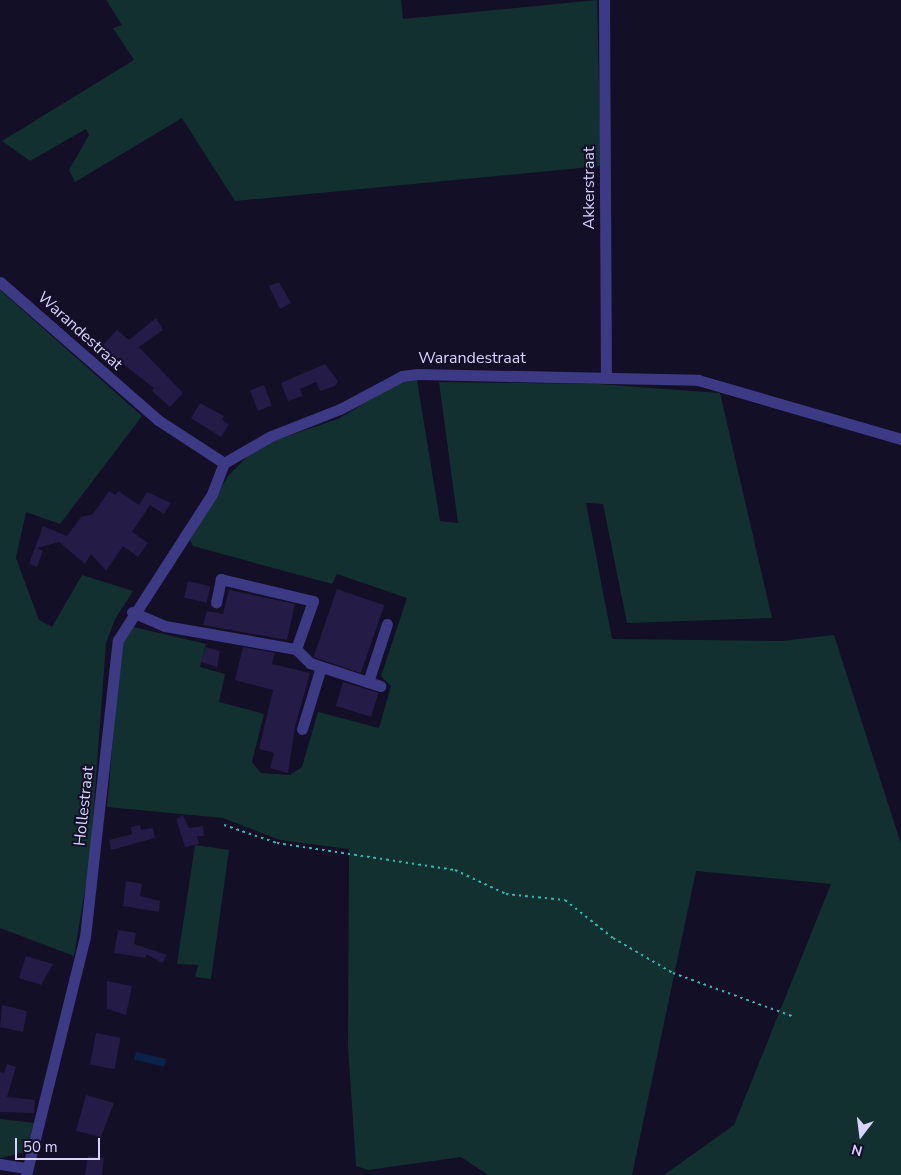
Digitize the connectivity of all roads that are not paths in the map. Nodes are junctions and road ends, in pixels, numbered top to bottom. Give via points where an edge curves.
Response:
1 (604, 0) edge
2 (0, 282) edge
3 (606, 375) junction
4 (901, 439) edge
5 (224, 463) junction
6 (216, 602) dead end
7 (132, 612) junction
8 (387, 624) dead end
9 (296, 649) junction
10 (321, 667) junction
11 (368, 682) junction
12 (380, 686) dead end
13 (302, 729) dead end
14 (0, 1164) edge
15 (26, 1172) edge

1 - 3 street, Akkerstraat
2 - 5 street, Warandestraat via 158,420
3 - 4 street, Warandestraat via 698,380
3 - 5 street, Warandestraat via 402,376 340,409 270,436
5 - 7 street, Hollestraat via 212,494
6 - 9 street via 221,578 313,601
7 - 9 street via 165,626
7 - 15 street, Hollestraat via 114,655 85,937 48,1101
8 - 11 street
9 - 10 street
10 - 11 street
10 - 13 street
11 - 12 street
14 - 15 street

